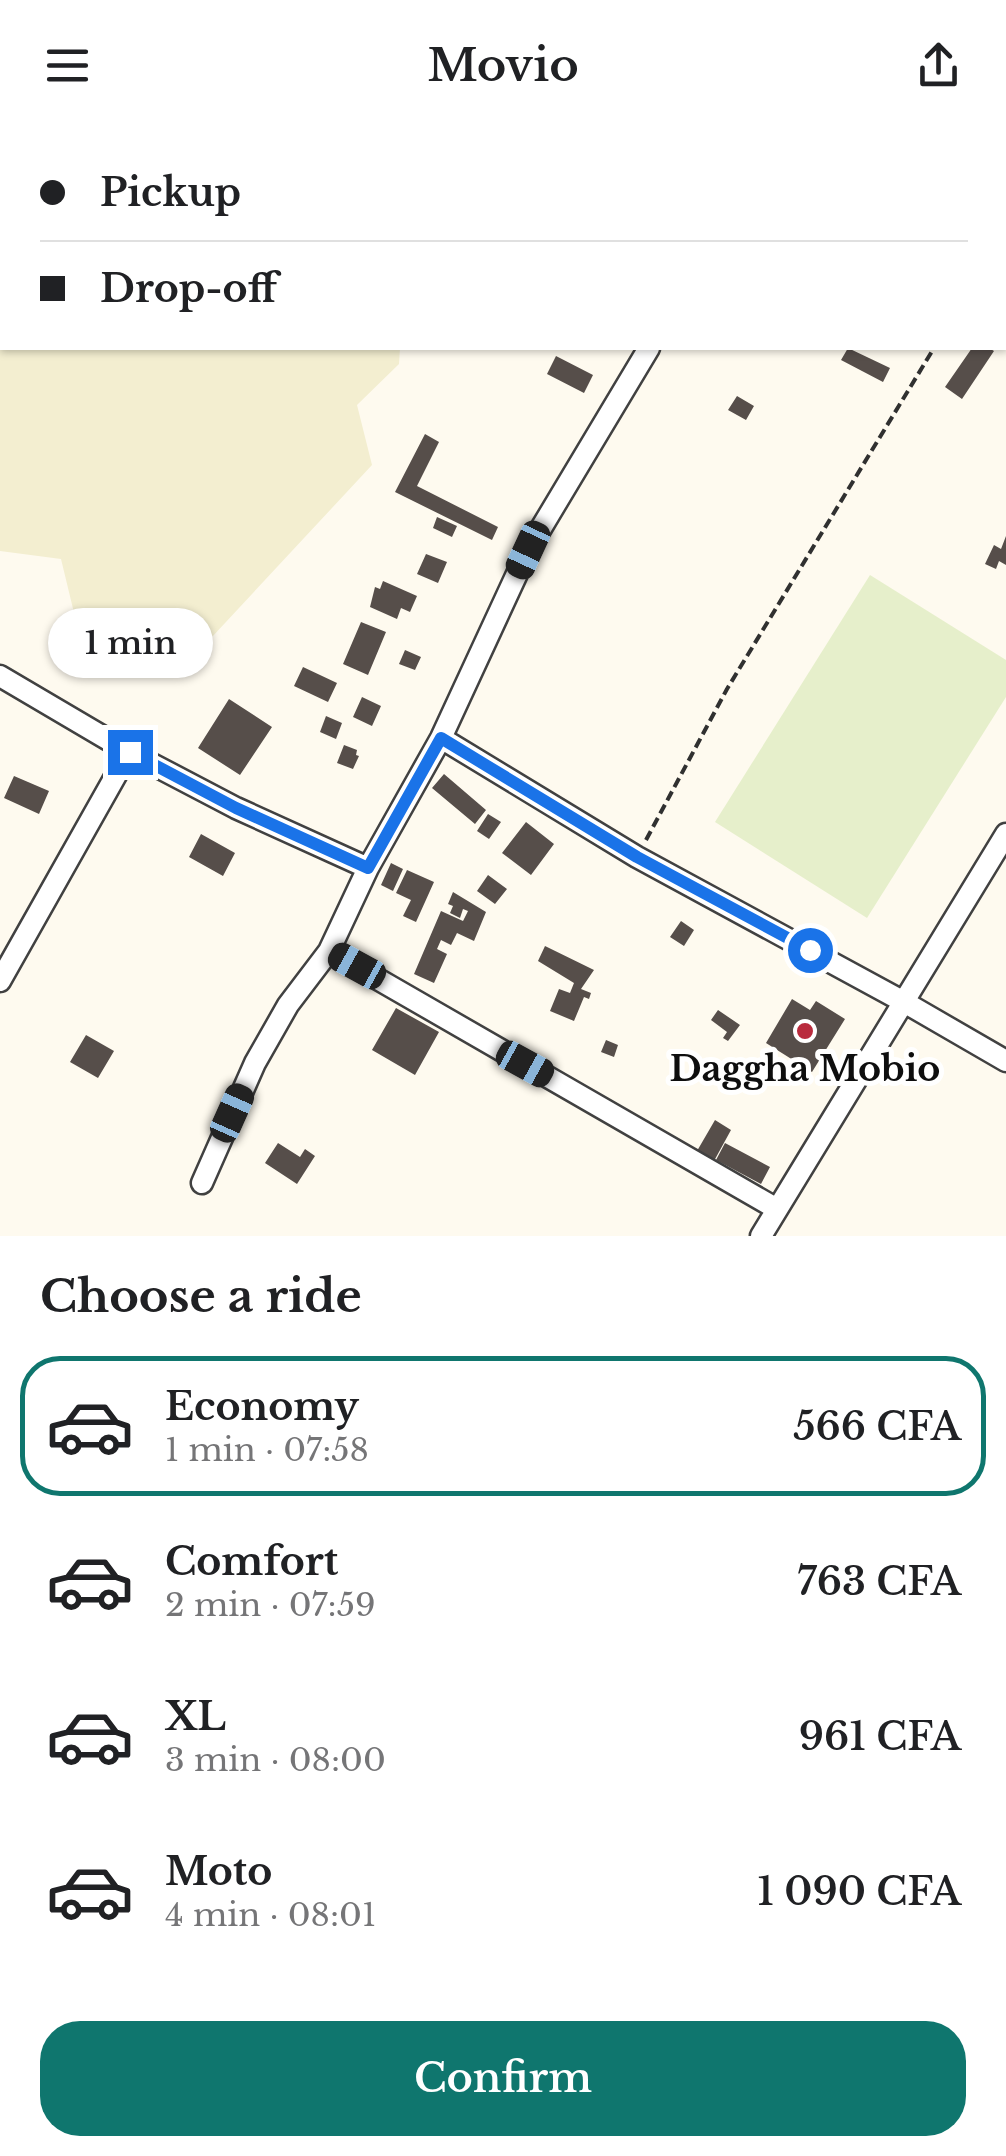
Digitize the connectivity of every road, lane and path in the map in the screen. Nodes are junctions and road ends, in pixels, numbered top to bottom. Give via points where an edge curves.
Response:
1 (648, 350) edge
2 (933, 350) edge
3 (0, 676) edge
4 (441, 738) junction
5 (130, 752) junction
6 (1006, 834) edge
7 (637, 857) junction
8 (368, 868) junction
9 (328, 950) junction
10 (0, 982) edge
11 (904, 1002) junction
12 (1006, 1061) edge
13 (202, 1183) dead end
14 (777, 1209) junction
15 (761, 1236) edge

1 - 4 street via 528,550
2 - 7 path via 727,689
3 - 5 street
4 - 7 street
4 - 8 street
5 - 8 street
5 - 10 street
6 - 11 street
7 - 11 street
8 - 9 street
9 - 13 street via 263,1047
9 - 14 street
11 - 12 street
11 - 14 street
14 - 15 street

